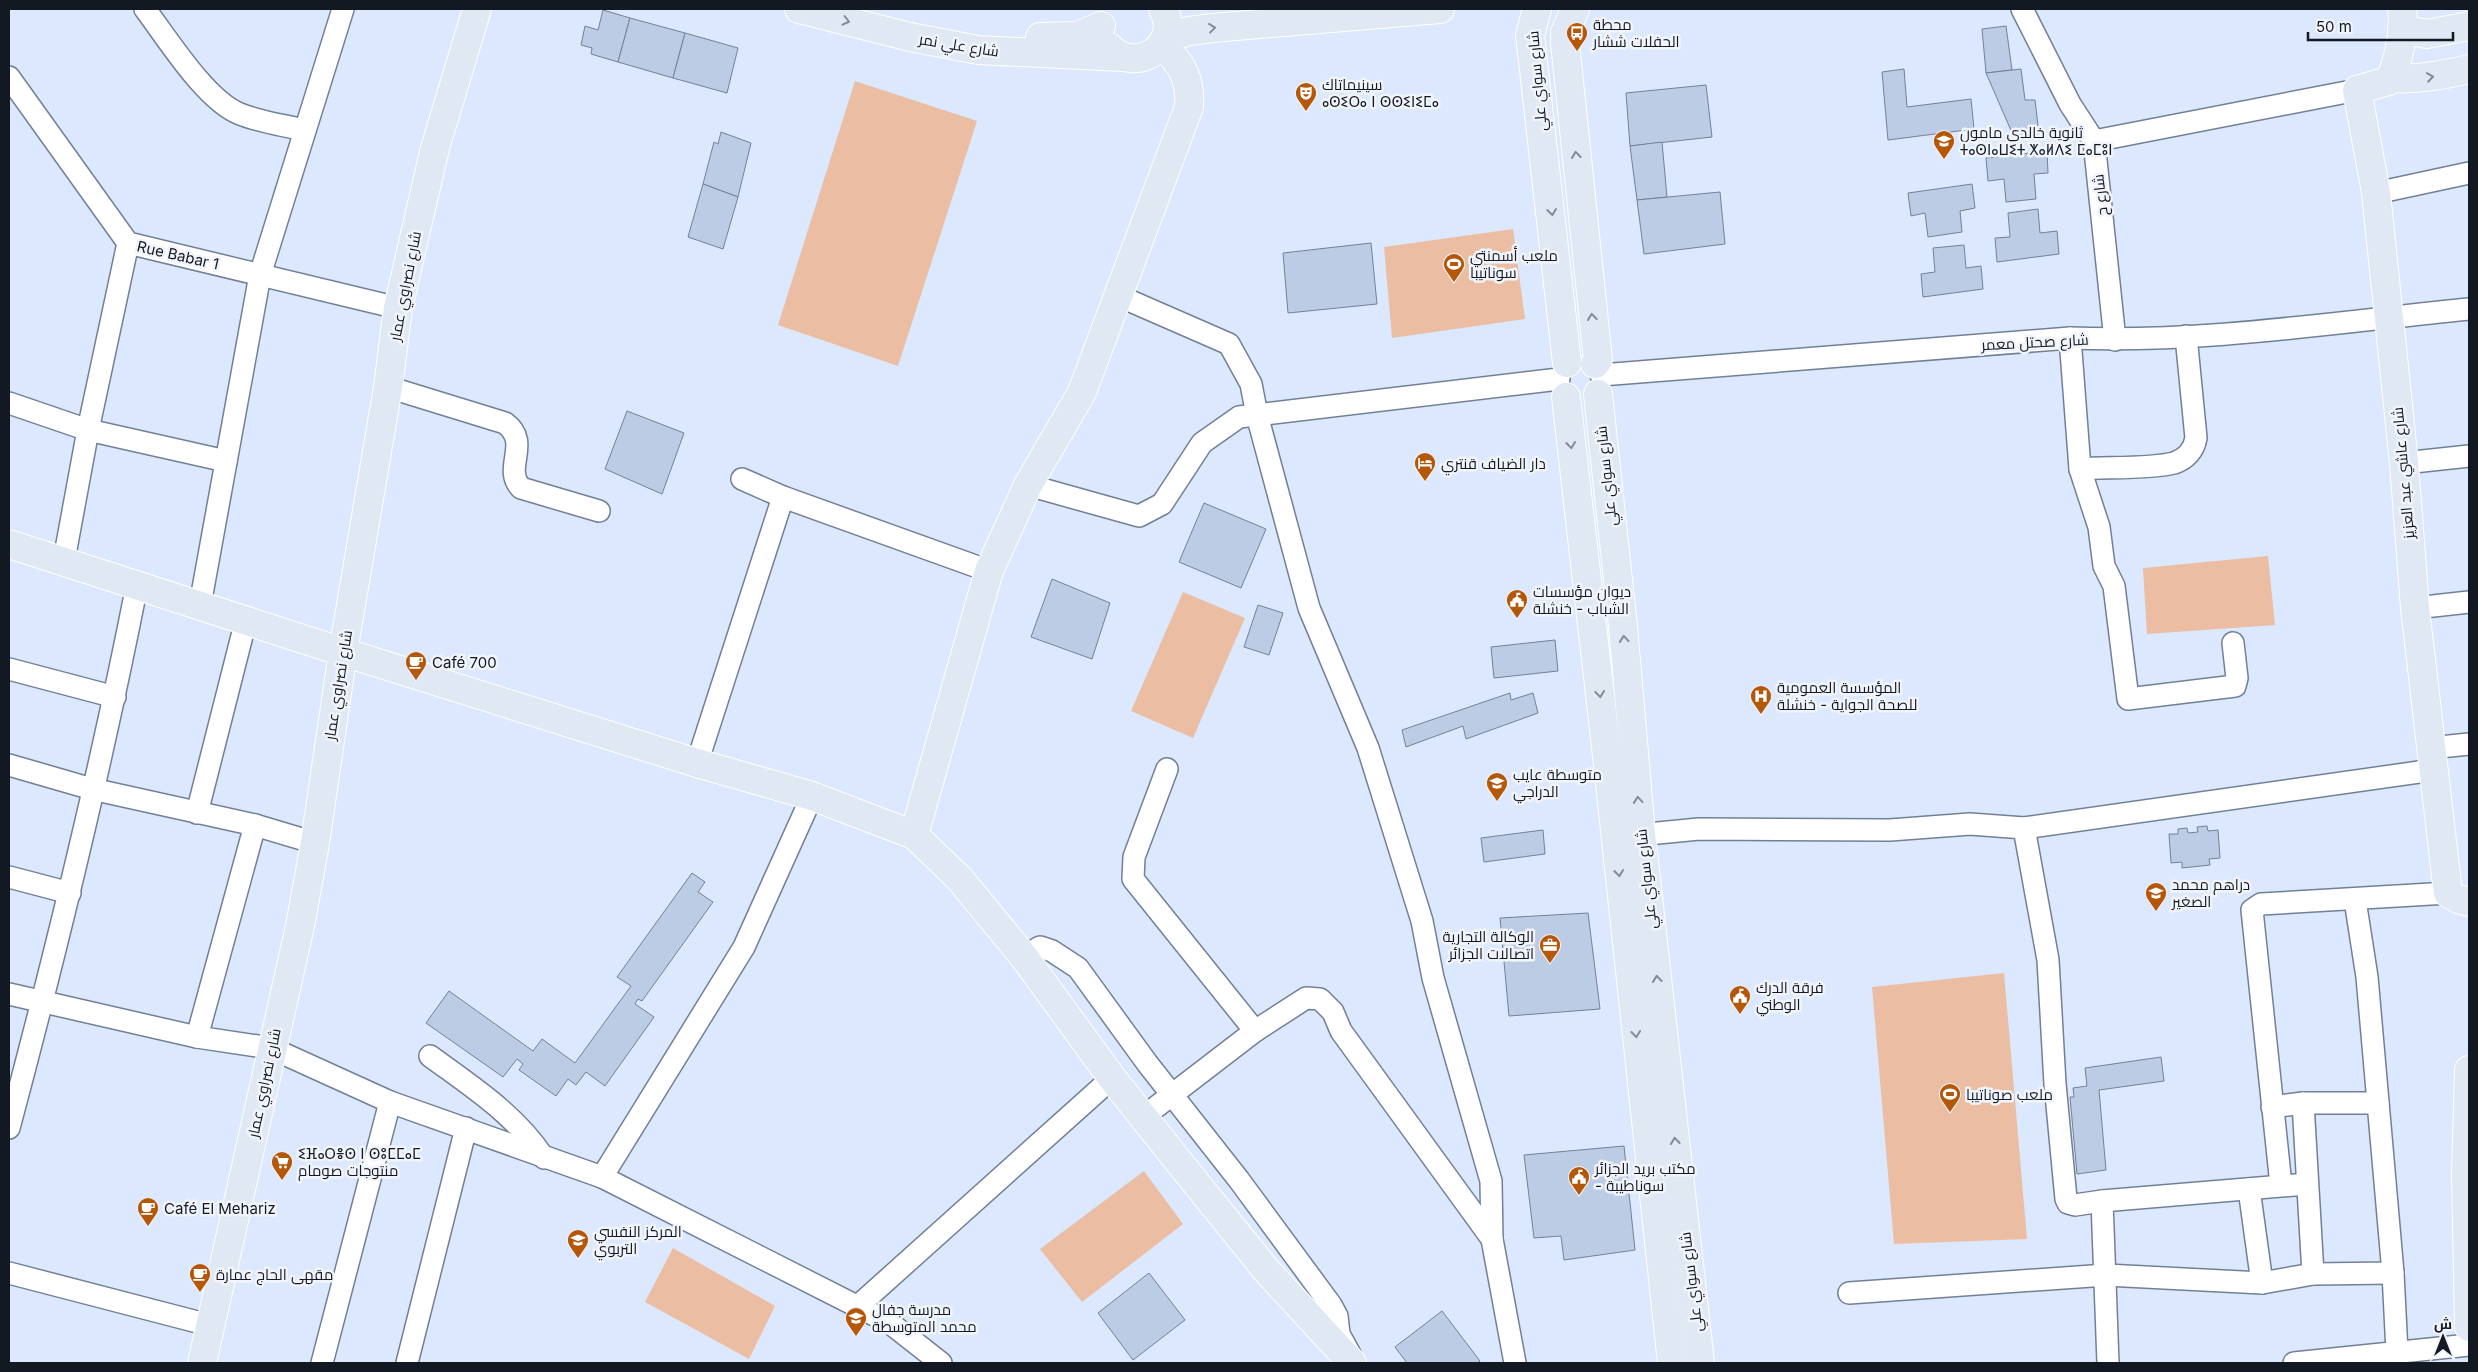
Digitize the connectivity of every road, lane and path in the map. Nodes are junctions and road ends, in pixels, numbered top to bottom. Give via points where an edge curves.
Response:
1 (145, 9) edge
2 (342, 9) edge
3 (477, 9) edge
4 (799, 9) edge
5 (874, 9) edge
6 (1163, 9) edge
7 (1440, 9) edge
8 (1537, 9) edge
9 (1575, 9) edge
10 (2022, 9) edge
11 (1103, 17) edge
12 (2402, 19) edge
13 (2469, 26) edge
14 (1163, 42) junction
15 (1130, 58) junction
16 (2469, 68) edge
17 (9, 77) edge
18 (2391, 78) junction
19 (2357, 90) junction
20 (1189, 106) junction
21 (303, 130) junction
22 (2094, 142) junction
23 (2469, 173) edge
24 (2376, 193) junction
25 (128, 243) junction
26 (260, 275) junction
27 (1119, 296) junction
28 (398, 308) junction
29 (2469, 309) edge
30 (2387, 317) junction
31 (2186, 336) junction
32 (2070, 338) junction
33 (2115, 340) junction
34 (1598, 378) junction
35 (1564, 380) junction
36 (388, 387) junction
37 (9, 403) edge
38 (1257, 415) junction
39 (88, 430) junction
40 (2469, 456) edge
41 (226, 460) junction
42 (2404, 463) junction
43 (2080, 469) junction
44 (742, 479) dead end
45 (1028, 485) junction
46 (783, 497) junction
47 (598, 511) dead end
48 (9, 544) edge
49 (64, 560) junction
50 (989, 571) junction
51 (137, 585) junction
52 (2469, 602) edge
53 (200, 605) junction
54 (2415, 608) junction
55 (246, 620) junction
56 (2233, 643) dead end
57 (343, 652) junction
58 (9, 669) edge
59 (115, 697) junction
60 (2469, 744) edge
61 (2432, 759) junction
62 (697, 763) junction
63 (9, 765) edge
64 (1167, 769) dead end
65 (92, 789) junction
66 (812, 796) junction
67 (196, 813) junction
68 (255, 826) junction
69 (2024, 828) junction
70 (914, 836) junction
71 (1628, 836) junction
72 (315, 842) junction
73 (9, 877) edge
74 (70, 893) junction
75 (2459, 897) edge
76 (2355, 900) junction
77 (1024, 957) junction
78 (9, 994) edge
79 (43, 1001) junction
80 (1255, 1031) junction
81 (197, 1037) junction
82 (271, 1048) junction
83 (430, 1056) dead end
84 (2469, 1070) edge
85 (1112, 1078) junction
86 (1171, 1095) junction
87 (390, 1102) junction
88 (2303, 1103) junction
89 (2378, 1103) junction
90 (2272, 1107) junction
91 (1143, 1117) junction
92 (9, 1128) edge
93 (466, 1128) junction
94 (544, 1158) junction
95 (602, 1177) junction
96 (2307, 1184) junction
97 (2281, 1185) junction
98 (1666, 1186) junction
99 (2250, 1189) junction
100 (2102, 1201) junction
101 (1492, 1239) junction
102 (9, 1273) edge
103 (2393, 1273) junction
104 (2313, 1274) junction
105 (2106, 1275) junction
106 (2262, 1283) junction
107 (1849, 1294) dead end
108 (858, 1306) junction
109 (209, 1325) junction
110 (2469, 1327) edge
111 (2469, 1345) edge
112 (2397, 1352) junction
113 (2421, 1356) edge
114 (202, 1363) edge
115 (322, 1363) edge
116 (407, 1363) edge
117 (941, 1363) edge
118 (1353, 1363) edge
119 (1515, 1363) edge
120 (1672, 1363) edge
121 (1700, 1363) edge
122 (2108, 1363) edge
123 (2294, 1363) edge

1 - 21 street via 197,78 217,98 238,114
2 - 21 street
3 - 28 main road, شارع نصراوي عمار via 435,148
4 -> 15 main road, شارع علي نمر via 910,37 978,50
5 - 11 main road, شارع علي نمر via 930,24 1018,36 1064,38 1077,36
6 - 14 main road via 1168,20
14 -> 7 main road via 1189,31 1213,28
8 -> 35 main road, شارع سواي علي via 1530,35
34 -> 9 main road, شارع سواي علي via 1564,43
10 - 22 street, شارع ح via 2070,104
11 - 15 main road via 1107,44
12 - 13 main road via 2427,34
12 - 18 main road
14 - 15 main road via 1155,52
14 - 20 main road via 1186,74
15 - 20 main road via 1154,66 1176,84
18 -> 16 main road via 2427,77
17 - 25 street, Rue Babar 1
18 - 19 main road
19 - 22 street
19 - 24 main road, شارع عاشي عبد العزيز
20 - 27 main road
21 - 26 street
22 - 33 street, شارع ح
23 - 24 street
24 - 30 main road, شارع عاشي عبد العزيز
25 - 26 street, Rue Babar 1
25 - 39 street
26 - 28 street, Rue Babar 1
26 - 41 street
27 - 38 street via 1229,344 1251,384
27 - 45 main road via 1082,392
28 - 36 main road, شارع نصراوي عمار
29 - 30 street, شارع صحتل معمر
30 - 31 street, شارع صحتل معمر via 2266,331
30 - 42 main road, شارع عاشي عبد العزيز
31 - 33 street, شارع صحتل معمر
31 - 43 street via 2196,438 2190,453 2174,462
32 - 33 street, شارع صحتل معمر
32 - 34 street, شارع صحتل معمر
32 - 43 street
34 - 35 main road via 1578,359
34 - 35 main road via 1591,400 1582,403 1573,402
71 -> 34 main road, شارع سواي علي via 1623,626
35 - 38 street
35 -> 71 main road, شارع سواي علي via 1607,756
36 - 47 street via 505,423 516,433 514,473 521,488
36 - 57 main road, شارع نصراوي عمار
37 - 39 street
38 - 45 street via 1238,417 1202,443 1162,504 1139,516
38 - 101 street via 1309,608 1368,748 1422,921 1433,978 1491,1181
39 - 41 street
39 - 49 street
40 - 42 street
41 - 53 street
42 - 54 main road, شارع عاشي عبد العزيز
43 - 56 street via 2099,527 2104,566 2114,586 2128,699 2235,686
44 - 46 street
45 - 50 main road
46 - 50 street
46 - 62 street
48 - 49 main road
49 - 51 main road
50 - 70 main road
51 - 53 main road
51 - 59 street
52 - 54 street
53 - 55 main road
54 - 61 main road, شارع عاشي عبد العزيز
55 - 57 main road
55 - 67 street
57 - 62 main road
57 - 72 main road, شارع نصراوي عمار
58 - 59 street
59 - 65 street
60 - 61 street
61 - 69 street
61 - 75 main road, شارع عاشي عبد العزيز
62 - 66 main road
63 - 65 street
64 - 80 street via 1134,857 1133,879
65 - 67 street
65 - 74 street
66 - 70 main road
66 - 95 street via 744,946
67 - 68 street
68 - 72 street
68 - 81 street
69 - 71 street via 1970,824 1890,830 1698,829
69 - 100 street via 2048,960 2064,1194 2068,1203 2075,1205
70 - 77 main road via 959,878
71 - 98 main road, شارع سواي علي
72 - 82 main road, شارع نصراوي عمار via 300,926
73 - 74 street
74 - 79 street
75 - 76 street
76 - 89 street via 2367,977
76 - 90 street via 2261,904 2252,910
77 - 85 main road
77 - 86 street via 1040,947 1078,968
78 - 79 street
79 - 81 street
79 - 92 street
80 - 86 street
80 - 101 street via 1306,998 1320,1000 1333,1012 1341,1031
81 - 82 street
82 - 87 street
82 - 109 main road, شارع نصراوي عمار
83 - 94 street via 500,1107 532,1140
84 - 110 main road via 2466,1175
85 - 91 main road
85 - 108 street
86 - 91 street
86 - 118 street via 1331,1305 1337,1316 1339,1334
87 - 93 street
87 - 115 street
88 - 89 street
88 - 90 street
88 - 96 street
89 - 103 street
90 - 97 street
91 - 118 main road via 1267,1271
93 - 94 street
93 - 116 street
94 - 95 street
95 - 108 street
96 - 97 street
96 - 104 street
97 - 99 street
98 - 120 main road, شارع سواي علي
98 - 121 main road, شارع سواي علي
99 - 100 street
99 - 106 street
100 - 105 street
101 - 119 street
102 - 109 street
103 - 104 street
103 - 112 street
104 - 106 street
105 - 106 street
105 - 107 street
105 - 122 street
108 - 117 street via 890,1323
109 - 114 main road, شارع نصراوي عمار
111 - 113 street
112 - 113 street
112 - 123 street

